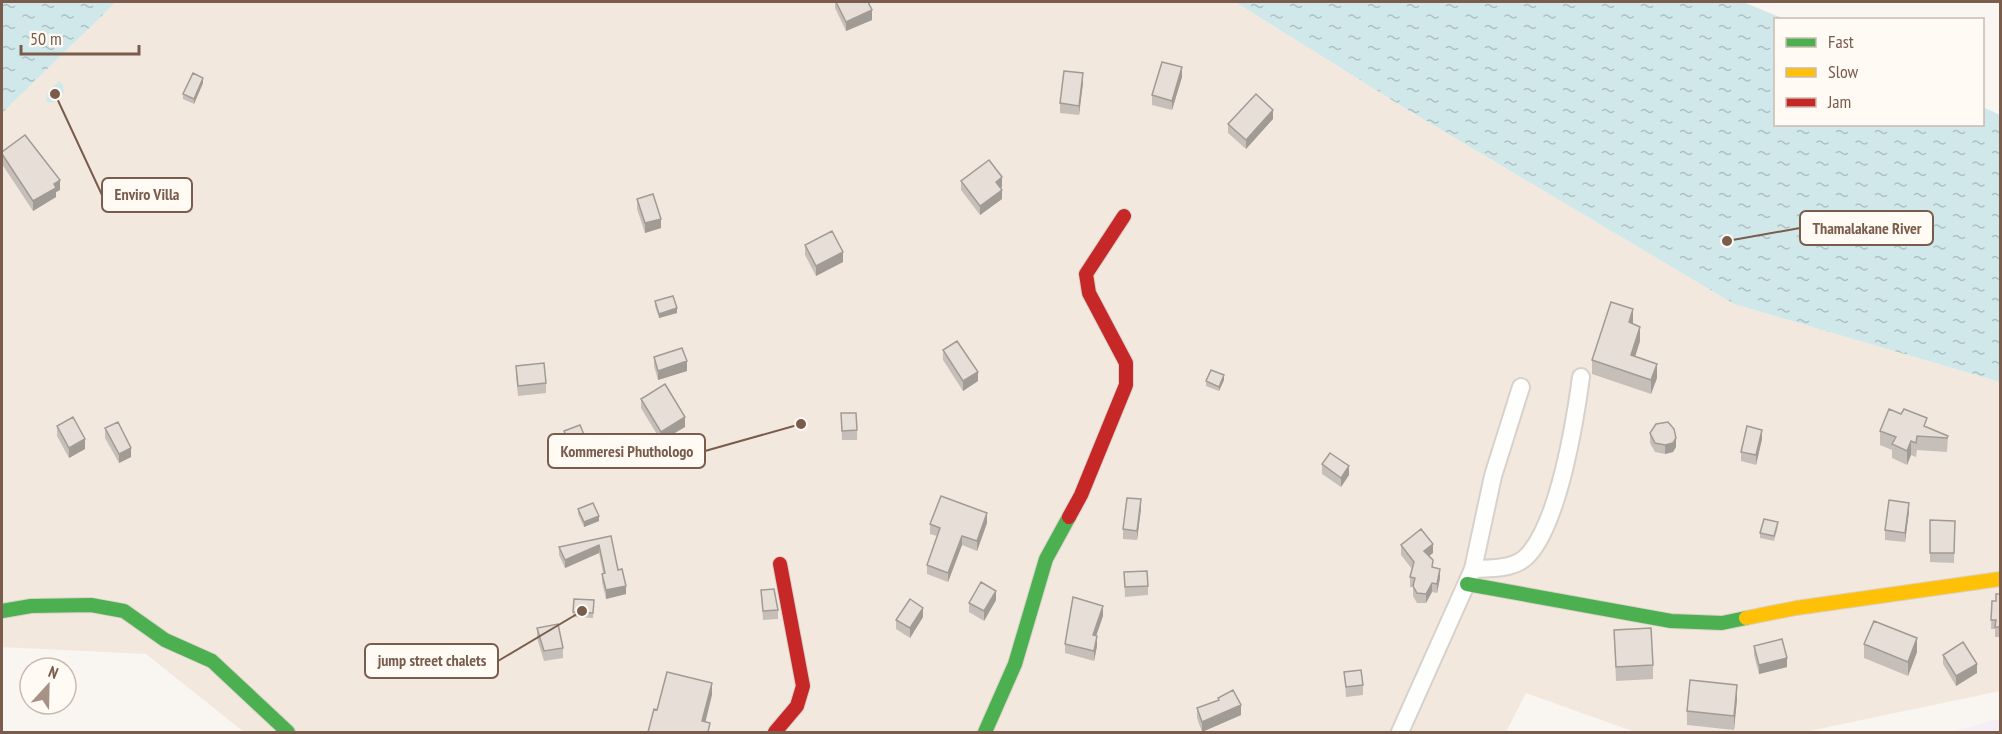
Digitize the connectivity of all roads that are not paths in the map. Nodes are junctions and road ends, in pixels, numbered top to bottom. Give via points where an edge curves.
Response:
1 (1124, 216) dead end
2 (1581, 377) dead end
3 (1521, 387) dead end
4 (780, 564) dead end
5 (1470, 576) junction
6 (2001, 579) edge
7 (2, 611) edge
8 (288, 732) edge
9 (775, 732) edge
10 (985, 732) edge
11 (1400, 732) edge

1 - 10 street via 1086,274 1089,293 1126,363 1126,385 1081,495 1046,559 1015,664
2 - 5 street via 1558,493 1533,548 1514,565
3 - 5 street via 1493,476
4 - 9 street via 802,695 794,712
5 - 6 street via 1671,621 1722,623 1796,608
5 - 11 street
7 - 8 street via 31,606 91,605 124,611 165,640 212,661

